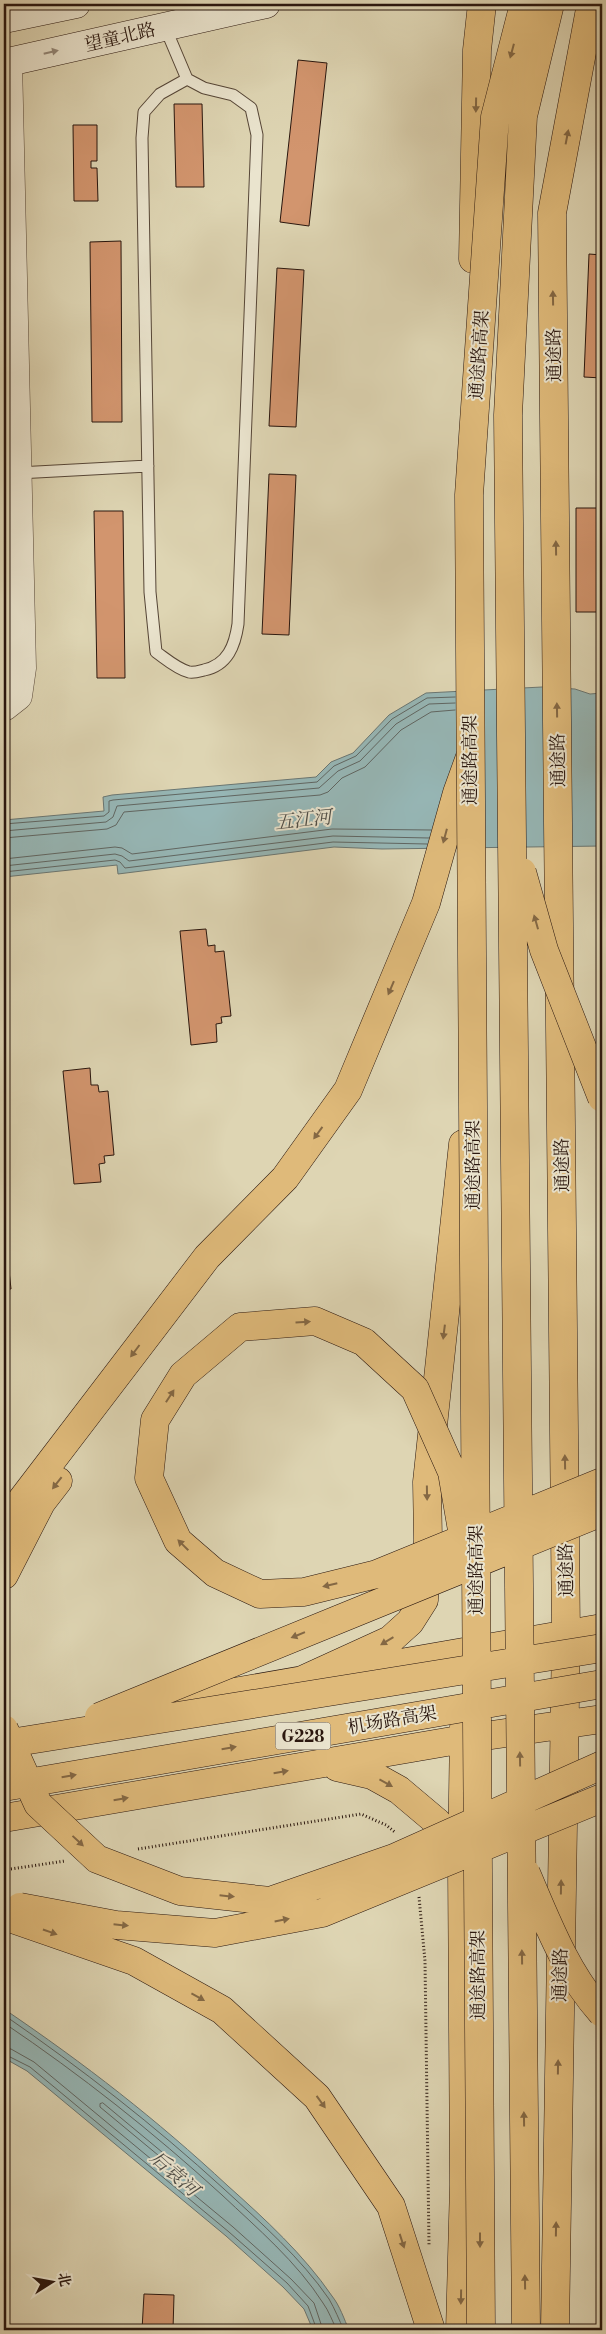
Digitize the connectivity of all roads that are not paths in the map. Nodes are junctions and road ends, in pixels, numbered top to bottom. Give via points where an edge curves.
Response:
1 (76, 4) edge
2 (266, 4) edge
3 (482, 4) edge
4 (524, 4) edge
5 (550, 4) edge
6 (591, 4) edge
7 (4, 19) edge
8 (165, 27) junction
9 (6, 63) edge
10 (187, 79) junction
11 (148, 466) junction
12 (11, 473) edge
13 (4, 707) edge
14 (467, 764) junction
15 (512, 837) junction
16 (602, 1098) edge
17 (463, 1144) junction
18 (285, 1178) junction
19 (602, 1482) edge
20 (602, 1512) edge
21 (4, 1523) edge
22 (4, 1576) edge
23 (476, 1613) junction
24 (602, 1628) edge
25 (566, 1635) junction
26 (602, 1648) edge
27 (464, 1653) junction
28 (298, 1682) junction
29 (602, 1684) edge
30 (602, 1719) edge
31 (564, 1725) junction
32 (4, 1730) edge
33 (62, 1733) junction
34 (464, 1739) junction
35 (4, 1744) edge
36 (323, 1764) junction
37 (602, 1766) edge
38 (4, 1787) edge
39 (602, 1798) edge
40 (4, 1818) edge
41 (521, 1862) junction
42 (462, 1865) junction
43 (4, 1904) edge
44 (4, 1916) edge
45 (602, 2014) edge
46 (431, 2330) edge
47 (460, 2330) edge
48 (481, 2330) edge
49 (526, 2330) edge
50 (555, 2330) edge

1 - 7 street
2 - 8 street, 望童北路
3 -> 14 main road via 477,50
4 -> 14 main road, 通途路高架, bridge via 494,127 469,495
5 - 15 main road, 通途路高架, bridge via 523,116 508,414
25 -> 6 main road, 通途路 via 552,213
9 -> 8 street, 望童北路
8 - 10 lane
9 - 12 street
10 - 11 lane via 160,94 144,112
10 - 11 lane via 204,88 233,95 251,108 257,135 238,624 236,642 226,659 211,669 191,672 156,652 150,592
11 - 12 lane
12 - 13 street via 22,668 18,696
14 - 17 main road
14 -> 18 main road via 426,903 348,1090
14 - 23 main road, 通途路高架, bridge
16 -> 15 main road, bridge via 544,950
41 -> 15 main road, 通途路高架, bridge
17 - 27 main road
17 -> 28 main road via 426,1482 428,1540 424,1600 410,1622 390,1640
18 -> 21 main road via 207,1257
18 -> 22 main road via 42,1503
19 -> 23 main road, bridge via 541,1506 468,1536 459,1540 450,1544 377,1574 304,1592 260,1594 215,1573 178,1541 149,1478 155,1420 183,1375 240,1327 314,1321 364,1342 415,1389 452,1472 456,1500 458,1510 463,1538 465,1548
20 -> 33 main road, bridge
23 -> 48 main road, 通途路高架, bridge
24 - 25 main road
25 - 27 main road
25 - 31 main road, 通途路
26 - 33 main road, G228, bridge
27 - 28 main road
27 - 34 main road
28 - 32 main road
38 -> 29 main road, 机场路高架 / G228, bridge
30 - 31 main road
31 - 34 main road
50 -> 31 main road, 通途路
32 -> 37 main road, bridge via 38,1804 97,1859 180,1891 270,1901 394,1858
33 - 35 main road, G228, bridge
34 - 36 main road
34 - 42 main road
40 -> 36 main road
36 -> 42 main road via 372,1774 399,1790 437,1822
43 -> 39 main road, bridge via 116,1924 215,1933 322,1913
41 - 45 main road, bridge via 566,1962
49 -> 41 main road, 通途路高架, bridge
42 -> 47 main road via 464,2185
44 -> 46 main road, bridge via 134,1961 222,2010 317,2097 390,2206

